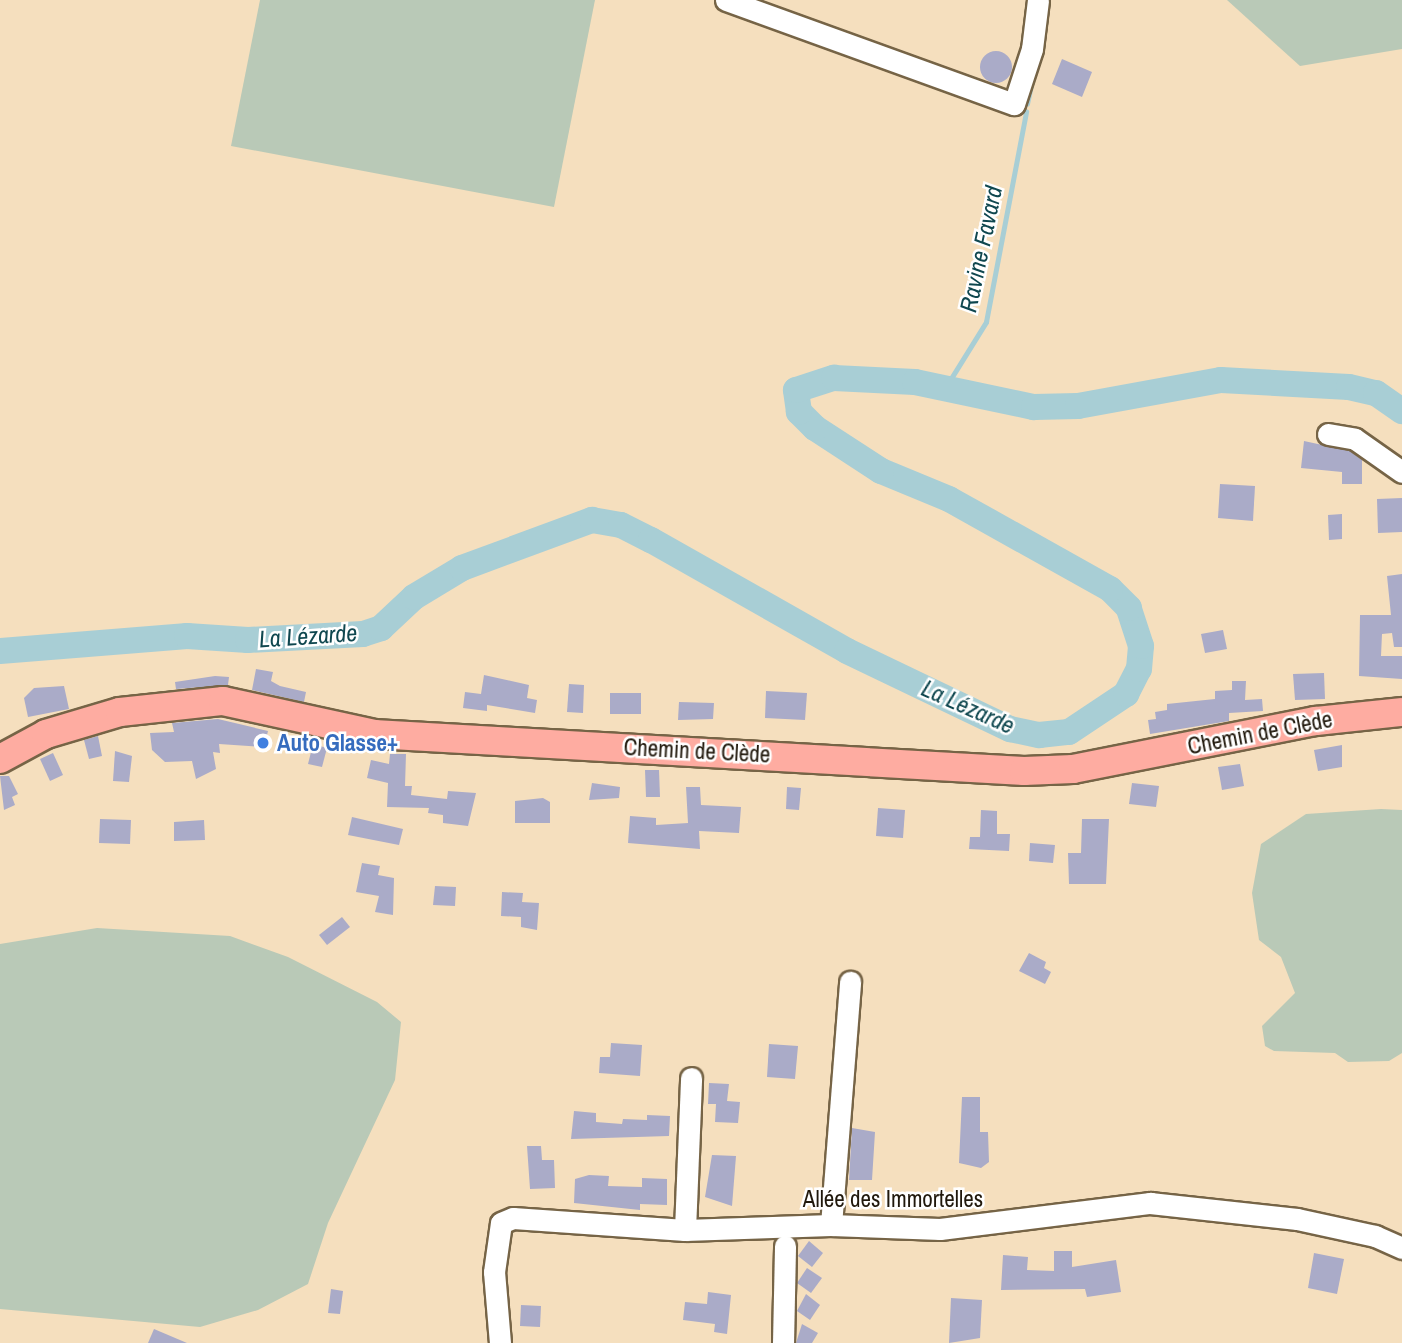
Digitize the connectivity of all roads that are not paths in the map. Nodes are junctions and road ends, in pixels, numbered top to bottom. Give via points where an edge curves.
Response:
1 (726, 0) edge
2 (1038, 0) edge
3 (1328, 434) dead end
4 (1402, 472) edge
5 (1402, 712) edge
6 (0, 759) edge
7 (850, 982) dead end
8 (691, 1077) dead end
9 (831, 1225) junction
10 (685, 1230) junction
11 (785, 1246) dead end
12 (1402, 1248) edge
13 (500, 1343) edge
14 (783, 1343) edge

1 - 2 street via 1014,104 1032,49
3 - 4 street via 1355,439
5 - 6 main road, Chemin de Clède via 1316,721 1073,769 1024,771 374,734 223,701 120,712 46,734
7 - 9 street
8 - 10 street
9 - 10 street, Allée des Immortelles
9 - 12 street, Allée des Immortelles via 940,1229 1172,1203 1345,1228
10 - 13 street, Allée des Immortelles via 503,1219 494,1272
11 - 14 street

